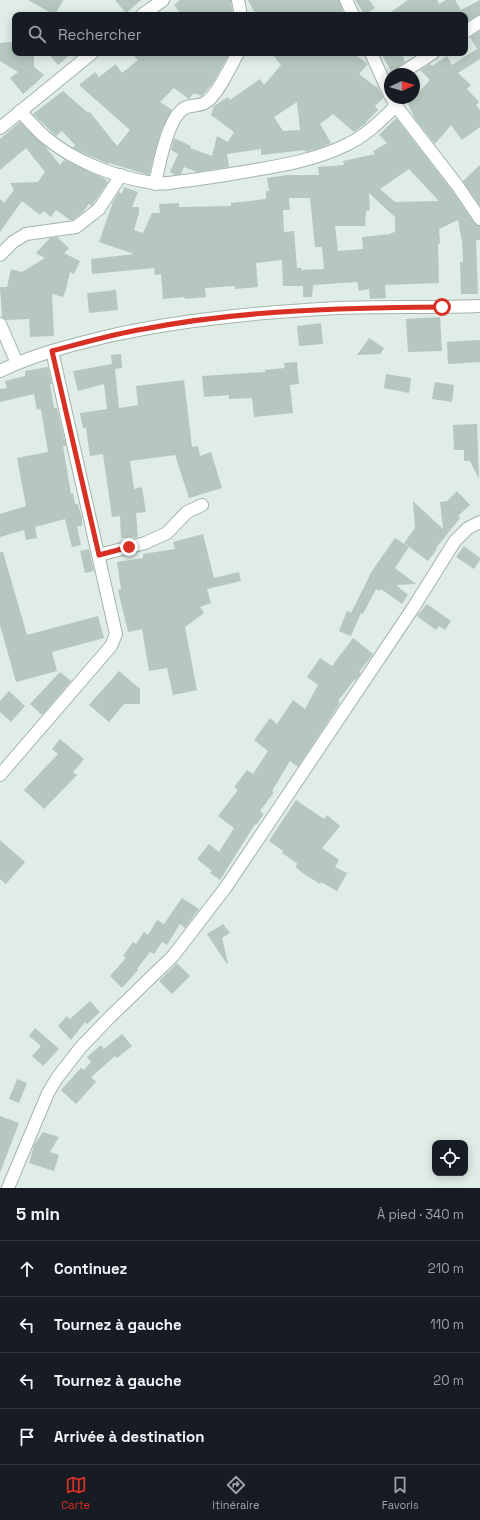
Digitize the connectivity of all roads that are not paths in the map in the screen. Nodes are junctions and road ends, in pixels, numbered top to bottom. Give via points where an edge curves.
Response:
1 (163, 0) edge
2 (238, 0) edge
3 (346, 0) edge
4 (146, 12) edge
5 (240, 12) edge
6 (352, 12) edge
7 (480, 22) edge
8 (468, 30) edge
9 (88, 56) edge
10 (236, 56) edge
11 (373, 56) edge
12 (428, 56) edge
13 (409, 68) edge
14 (384, 78) edge
15 (392, 104) edge
16 (396, 104) edge
17 (20, 111) junction
18 (0, 128) edge
19 (121, 176) junction
20 (155, 184) junction
21 (480, 219) edge
22 (0, 255) edge
23 (480, 306) edge
24 (0, 324) edge
25 (52, 351) junction
26 (17, 363) junction
27 (0, 371) edge
28 (202, 505) dead end
29 (480, 522) edge
30 (99, 555) junction
31 (0, 775) edge
32 (8, 1188) edge

1 - 4 street
2 - 5 street
3 - 6 street
7 - 8 street
9 - 17 street
10 - 20 street via 212,98 204,104 183,108 176,117 165,141
11 - 14 street
12 - 13 street
15 - 20 street via 372,129 349,144 327,153 290,164
16 - 21 street
17 - 18 street
17 - 19 street via 45,137 67,153
19 - 20 street
19 - 22 street via 99,208 76,227 26,234
23 - 25 street via 338,308 212,318 143,329
24 - 26 street
25 - 26 street
25 - 30 street
26 - 27 street
28 - 30 street via 188,512 167,533 145,543
29 - 32 street via 468,528 455,541 414,608 226,887 173,956 96,1032 57,1078 48,1093
30 - 31 street via 116,634 111,646

